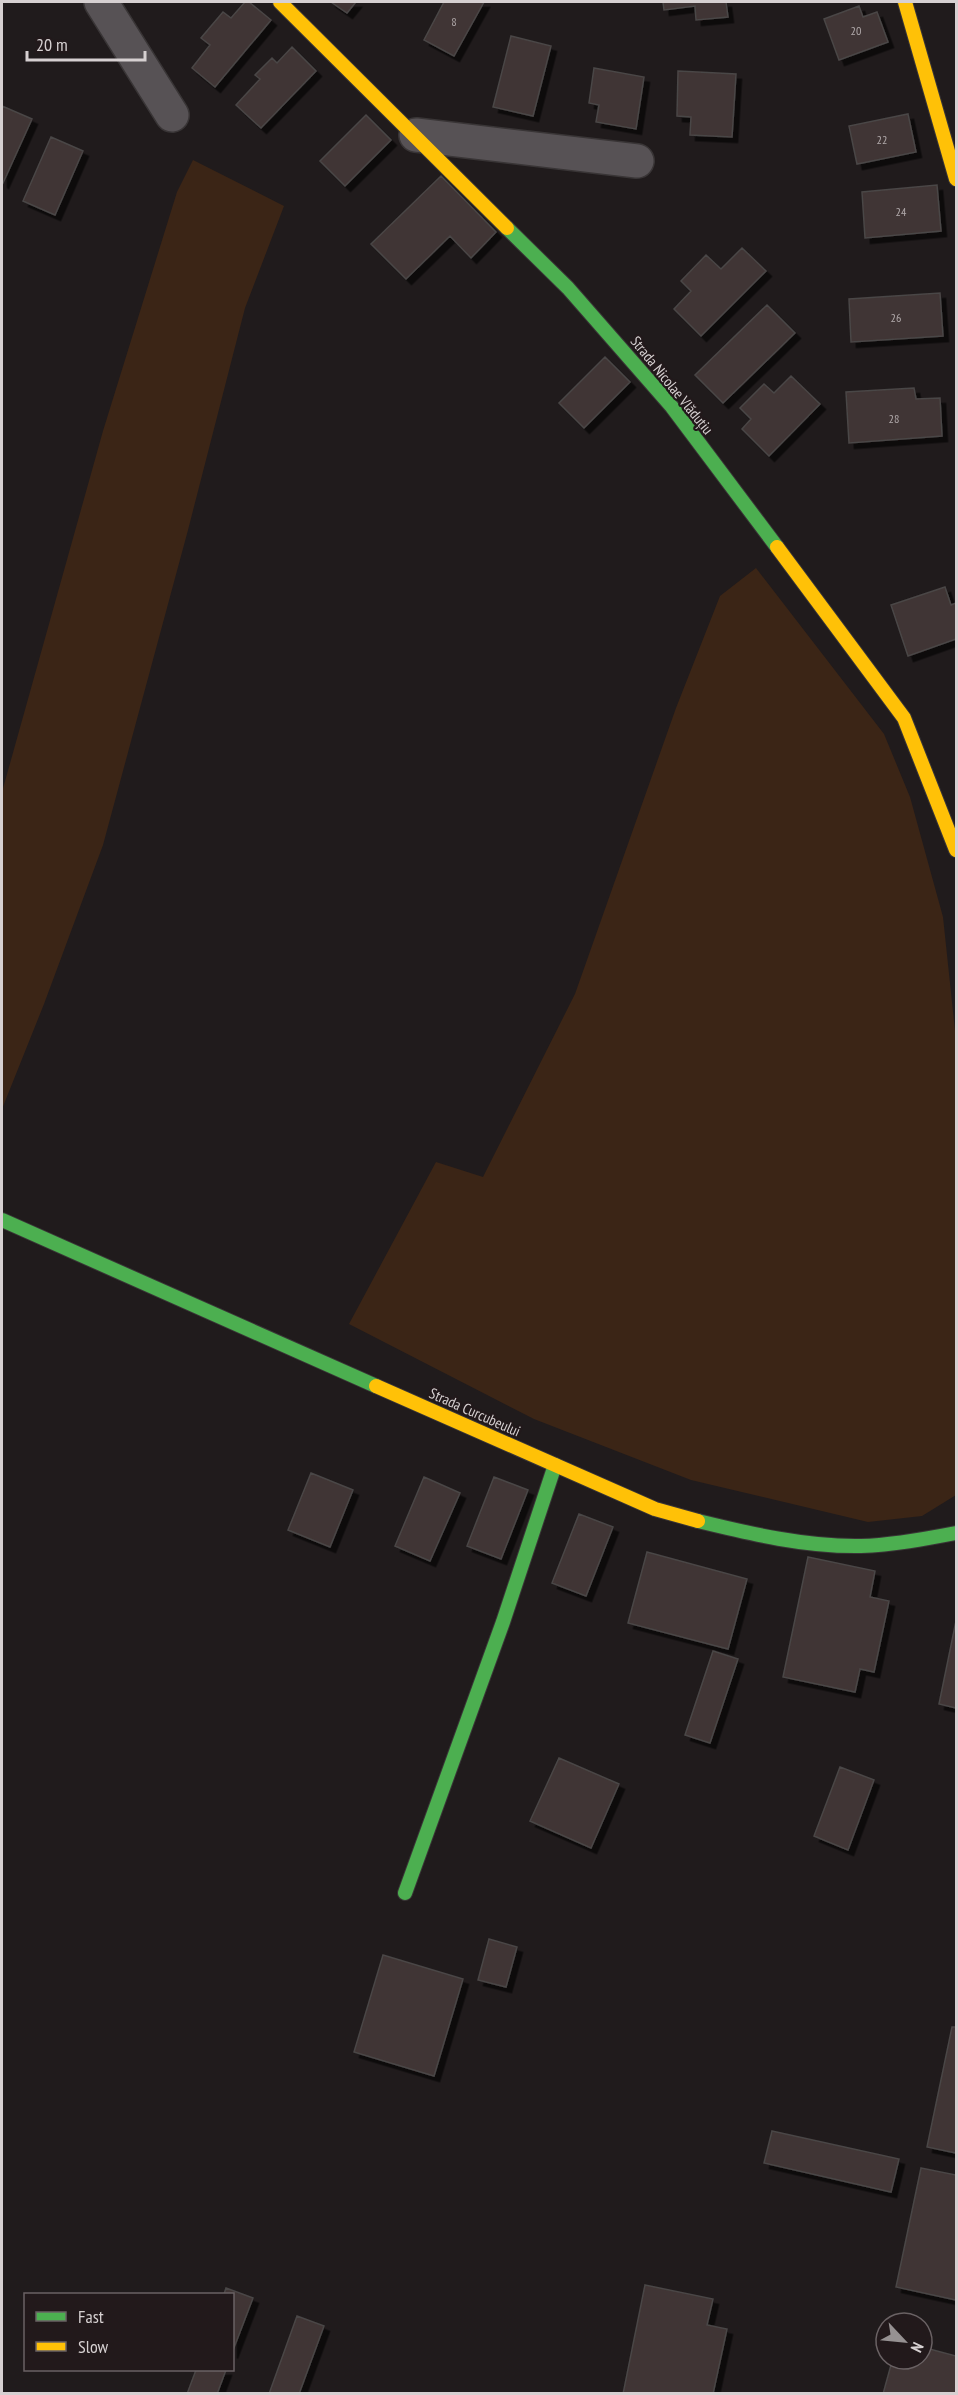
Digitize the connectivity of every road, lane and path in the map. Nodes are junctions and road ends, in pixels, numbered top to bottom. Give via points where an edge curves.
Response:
1 (101, 2) edge
2 (280, 2) edge
3 (905, 2) edge
4 (172, 115) dead end
5 (416, 135) junction
6 (637, 161) dead end
7 (957, 179) edge
8 (957, 850) edge
9 (2, 1220) edge
10 (555, 1465) junction
11 (957, 1533) edge
12 (405, 1893) dead end

1 - 4 street
2 - 5 street, Strada Nicolae Vlăduțiu
3 - 7 street
5 - 6 street
5 - 8 street, Strada Nicolae Vlăduțiu via 568,288 672,407 904,718
9 - 10 street, Strada Curcubeului
10 - 11 street, Strada Curcubeului via 655,1509 732,1530 830,1546 904,1544
10 - 12 street

